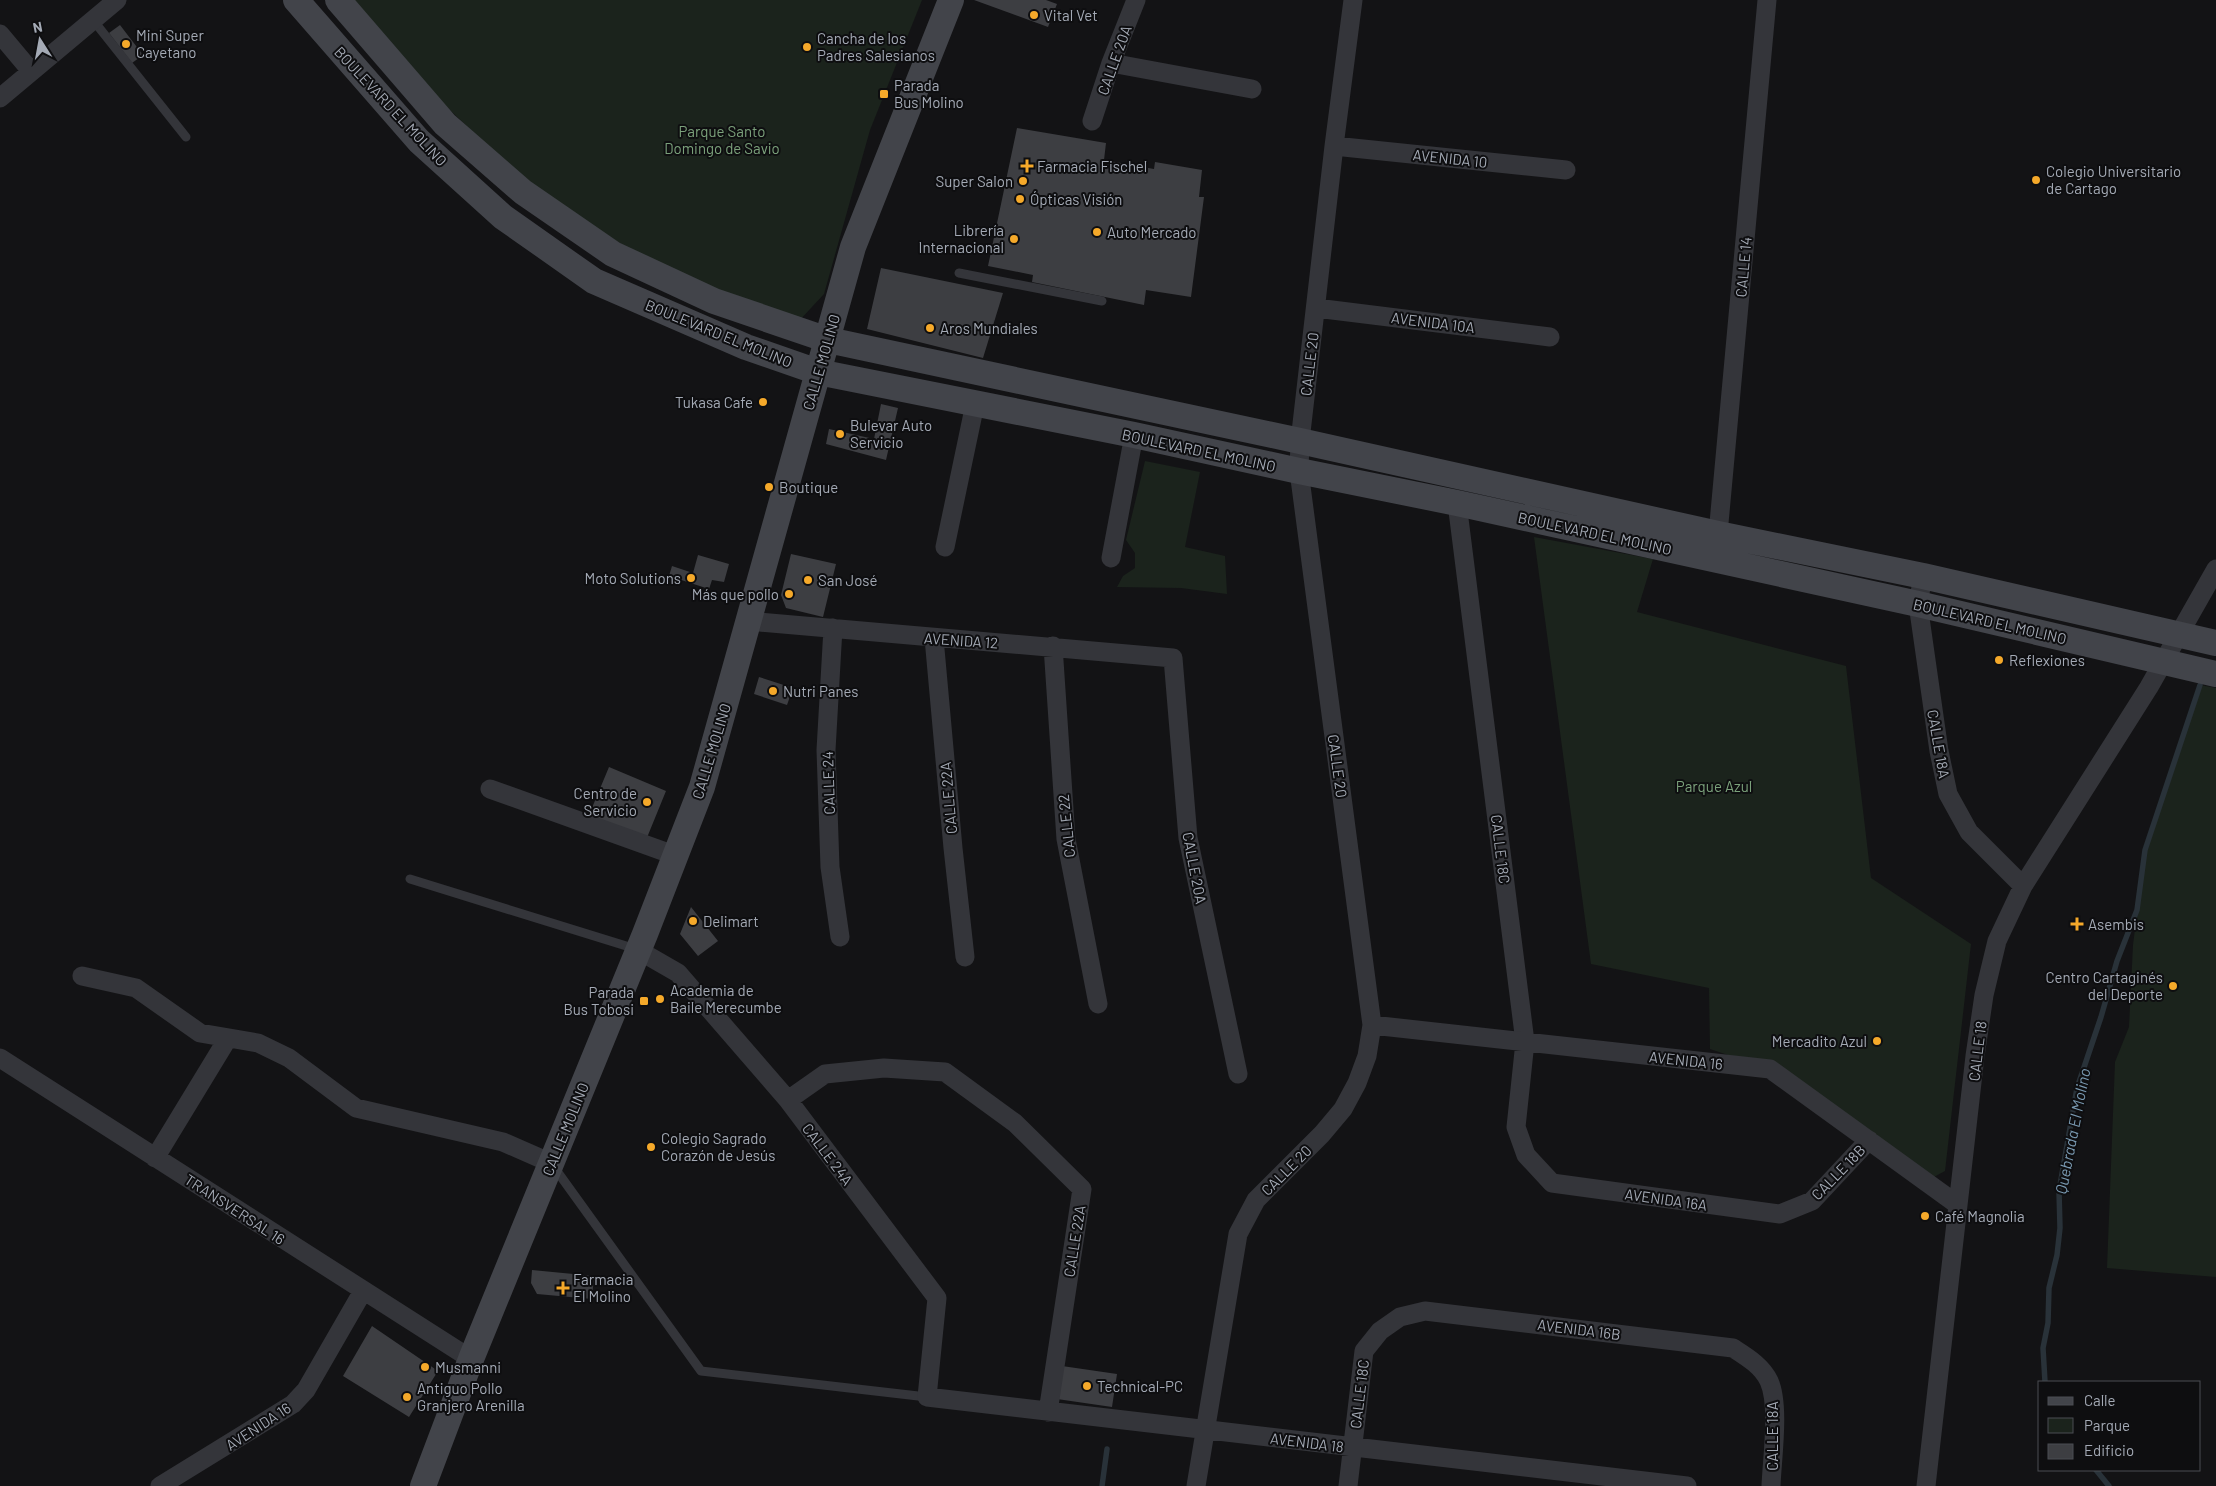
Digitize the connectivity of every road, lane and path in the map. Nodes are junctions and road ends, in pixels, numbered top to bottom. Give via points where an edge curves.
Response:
1 (118, 0) edge
2 (296, 0) edge
3 (950, 0) edge
4 (1136, 0) edge
5 (1353, 0) edge
6 (1767, 0) edge
7 (345, 7) edge
8 (93, 20) junction
9 (0, 34) edge
10 (326, 36) junction
11 (370, 36) junction
12 (344, 56) junction
13 (1111, 63) junction
14 (31, 71) junction
15 (1252, 89) dead end
16 (0, 98) edge
17 (1092, 121) dead end
18 (186, 137) dead end
19 (1334, 146) junction
20 (1566, 170) dead end
21 (959, 274) dead end
22 (1102, 301) dead end
23 (1316, 308) junction
24 (756, 316) junction
25 (1550, 337) dead end
26 (828, 340) junction
27 (746, 347) junction
28 (818, 372) junction
29 (975, 404) junction
30 (1134, 435) junction
31 (1300, 441) junction
32 (1299, 471) junction
33 (1457, 503) junction
34 (1718, 534) junction
35 (945, 547) dead end
36 (1111, 558) dead end
37 (2216, 569) edge
38 (1922, 576) junction
39 (1918, 604) junction
40 (748, 621) junction
41 (833, 628) junction
42 (2178, 634) junction
43 (934, 638) junction
44 (2216, 642) edge
45 (1053, 646) junction
46 (1173, 658) joint
47 (2164, 661) junction
48 (2216, 674) edge
49 (490, 789) dead end
50 (674, 855) junction
51 (410, 879) dead end
52 (2023, 886) junction
53 (840, 937) dead end
54 (638, 950) junction
55 (965, 957) dead end
56 (82, 976) dead end
57 (1098, 1004) dead end
58 (1372, 1025) junction
59 (228, 1038) junction
60 (1526, 1042) junction
61 (0, 1058) edge
62 (1238, 1074) dead end
63 (788, 1100) junction
64 (1869, 1140) junction
65 (156, 1158) junction
66 (551, 1163) junction
67 (1552, 1183) joint
68 (1958, 1205) junction
69 (1780, 1214) joint
70 (363, 1291) junction
71 (1400, 1317) joint
72 (471, 1359) junction
73 (1754, 1361) joint
74 (927, 1397) junction
75 (1048, 1412) junction
76 (1205, 1430) junction
77 (1352, 1448) junction
78 (160, 1486) edge
79 (422, 1486) edge
80 (1196, 1486) edge
81 (1348, 1486) edge
82 (1686, 1486) edge
83 (1771, 1486) edge
84 (1926, 1486) edge

1 - 8 street
2 - 10 street, BOULEVARD EL MOLINO
3 - 26 street, CALLE MOLINO via 853,247
4 - 13 street, CALLE 20A
5 - 19 street, CALLE 20
6 - 34 street, CALLE 14
7 - 10 street
7 - 11 street, BOULEVARD EL MOLINO
8 - 14 street
8 - 18 lane
9 - 14 street
10 - 12 street, BOULEVARD EL MOLINO
11 - 12 street
11 - 24 street, BOULEVARD EL MOLINO via 445,124 523,192 613,254 714,302
12 - 27 street, BOULEVARD EL MOLINO via 419,141 503,217 594,281
13 - 15 street
13 - 17 street, CALLE 20A
14 - 16 street
19 - 20 street, AVENIDA 10
19 - 23 street, CALLE 20
21 - 22 lane
23 - 25 street, AVENIDA 10A
23 - 31 street, CALLE 20
24 - 26 street, BOULEVARD EL MOLINO
24 - 27 street
26 - 28 street, CALLE MOLINO
26 - 31 street, BOULEVARD EL MOLINO
27 - 28 street, BOULEVARD EL MOLINO
28 - 29 street, BOULEVARD EL MOLINO
28 - 40 street, CALLE MOLINO
29 - 30 street, BOULEVARD EL MOLINO
29 - 35 street
30 - 32 street, BOULEVARD EL MOLINO
30 - 36 street
31 - 32 street, CALLE 20
31 - 34 street, BOULEVARD EL MOLINO
32 - 33 street, BOULEVARD EL MOLINO
32 - 58 street, CALLE 20
33 - 39 street, BOULEVARD EL MOLINO
33 - 60 street, CALLE 18C
34 - 38 street, BOULEVARD EL MOLINO
37 - 42 street, CALLE 18
38 - 39 street, CALLE 18A
38 - 42 street, BOULEVARD EL MOLINO
39 - 47 street, BOULEVARD EL MOLINO
39 - 52 street, CALLE 18A via 1948,794 1969,832
40 - 41 street, AVENIDA 12
40 - 50 street, CALLE MOLINO via 702,787
41 - 43 street, AVENIDA 12
41 - 53 street, CALLE 24 via 826,750 830,867
42 - 44 street, BOULEVARD EL MOLINO
42 - 47 street, CALLE 18
43 - 45 street, AVENIDA 12
43 - 55 street, CALLE 22A
45 - 46 street, AVENIDA 12
45 - 57 street, CALLE 22 via 1066,839
46 - 62 street, CALLE 20A via 1188,838
47 - 48 street, BOULEVARD EL MOLINO
47 - 52 street, CALLE 18
49 - 50 street
50 - 54 street, CALLE MOLINO
51 - 54 lane
52 - 68 street, CALLE 18 via 1997,942 1984,995
54 - 63 street, CALLE 24A via 678,973
54 - 66 street, CALLE MOLINO
56 - 59 street via 136,988 200,1033
58 - 60 street, AVENIDA 16
58 - 76 street, CALLE 20 via 1368,1056 1343,1108 1322,1134 1256,1200 1238,1234
59 - 65 street
59 - 66 street via 258,1043 289,1058 356,1108 503,1142
60 - 64 street, AVENIDA 16 via 1770,1070
60 - 67 street, CALLE 18C via 1516,1127 1526,1154
61 - 65 street, TRANSVERSAL 16
63 - 74 street, CALLE 24A via 937,1298
63 - 75 street, CALLE 22A via 825,1074 884,1068 945,1072 1015,1123 1082,1189
64 - 68 street, AVENIDA 16
64 - 69 street, CALLE 18B via 1812,1201
65 - 70 street, TRANSVERSAL 16
66 - 72 street, CALLE MOLINO
66 - 74 lane via 700,1372
67 - 69 street, AVENIDA 16A
68 - 84 street, CALLE 18
70 - 72 street, TRANSVERSAL 16
70 - 78 street, AVENIDA 16 via 306,1390 293,1404
71 - 73 street, AVENIDA 16B via 1425,1311 1733,1348
71 - 77 street, CALLE 18C via 1380,1331 1364,1351
72 - 79 street, CALLE MOLINO
73 - 83 street, CALLE 18A via 1769,1381 1775,1404
74 - 75 street, AVENIDA 18
75 - 76 street, AVENIDA 18
76 - 77 street, AVENIDA 18
76 - 80 street, CALLE 20
77 - 81 street, CALLE 18C
77 - 82 street, AVENIDA 18

